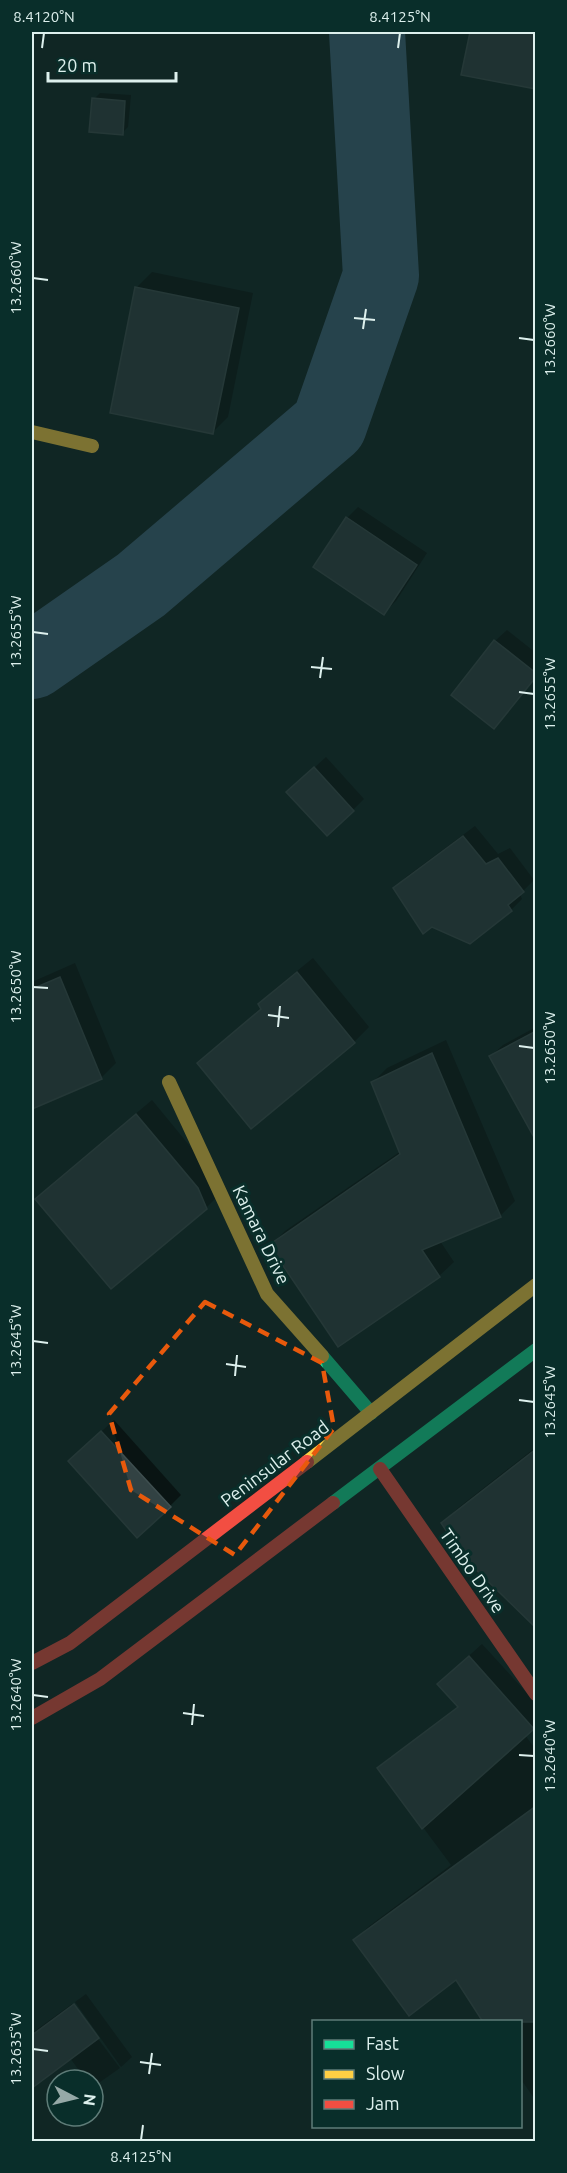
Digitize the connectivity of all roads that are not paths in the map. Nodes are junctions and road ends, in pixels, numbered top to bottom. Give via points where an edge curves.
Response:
1 (32, 432) edge
2 (92, 446) dead end
3 (169, 1082) dead end
4 (536, 1285) edge
5 (536, 1350) edge
6 (371, 1413) junction
7 (380, 1469) junction
8 (32, 1663) edge
9 (536, 1694) edge
10 (32, 1718) edge

1 - 2 main road
3 - 6 main road, Kamara Drive via 267,1294
4 - 6 main road, Peninsular Road
5 - 7 main road
6 - 8 main road, Peninsular Road via 70,1643
7 - 9 main road, Timbo Drive
7 - 10 main road via 100,1679

